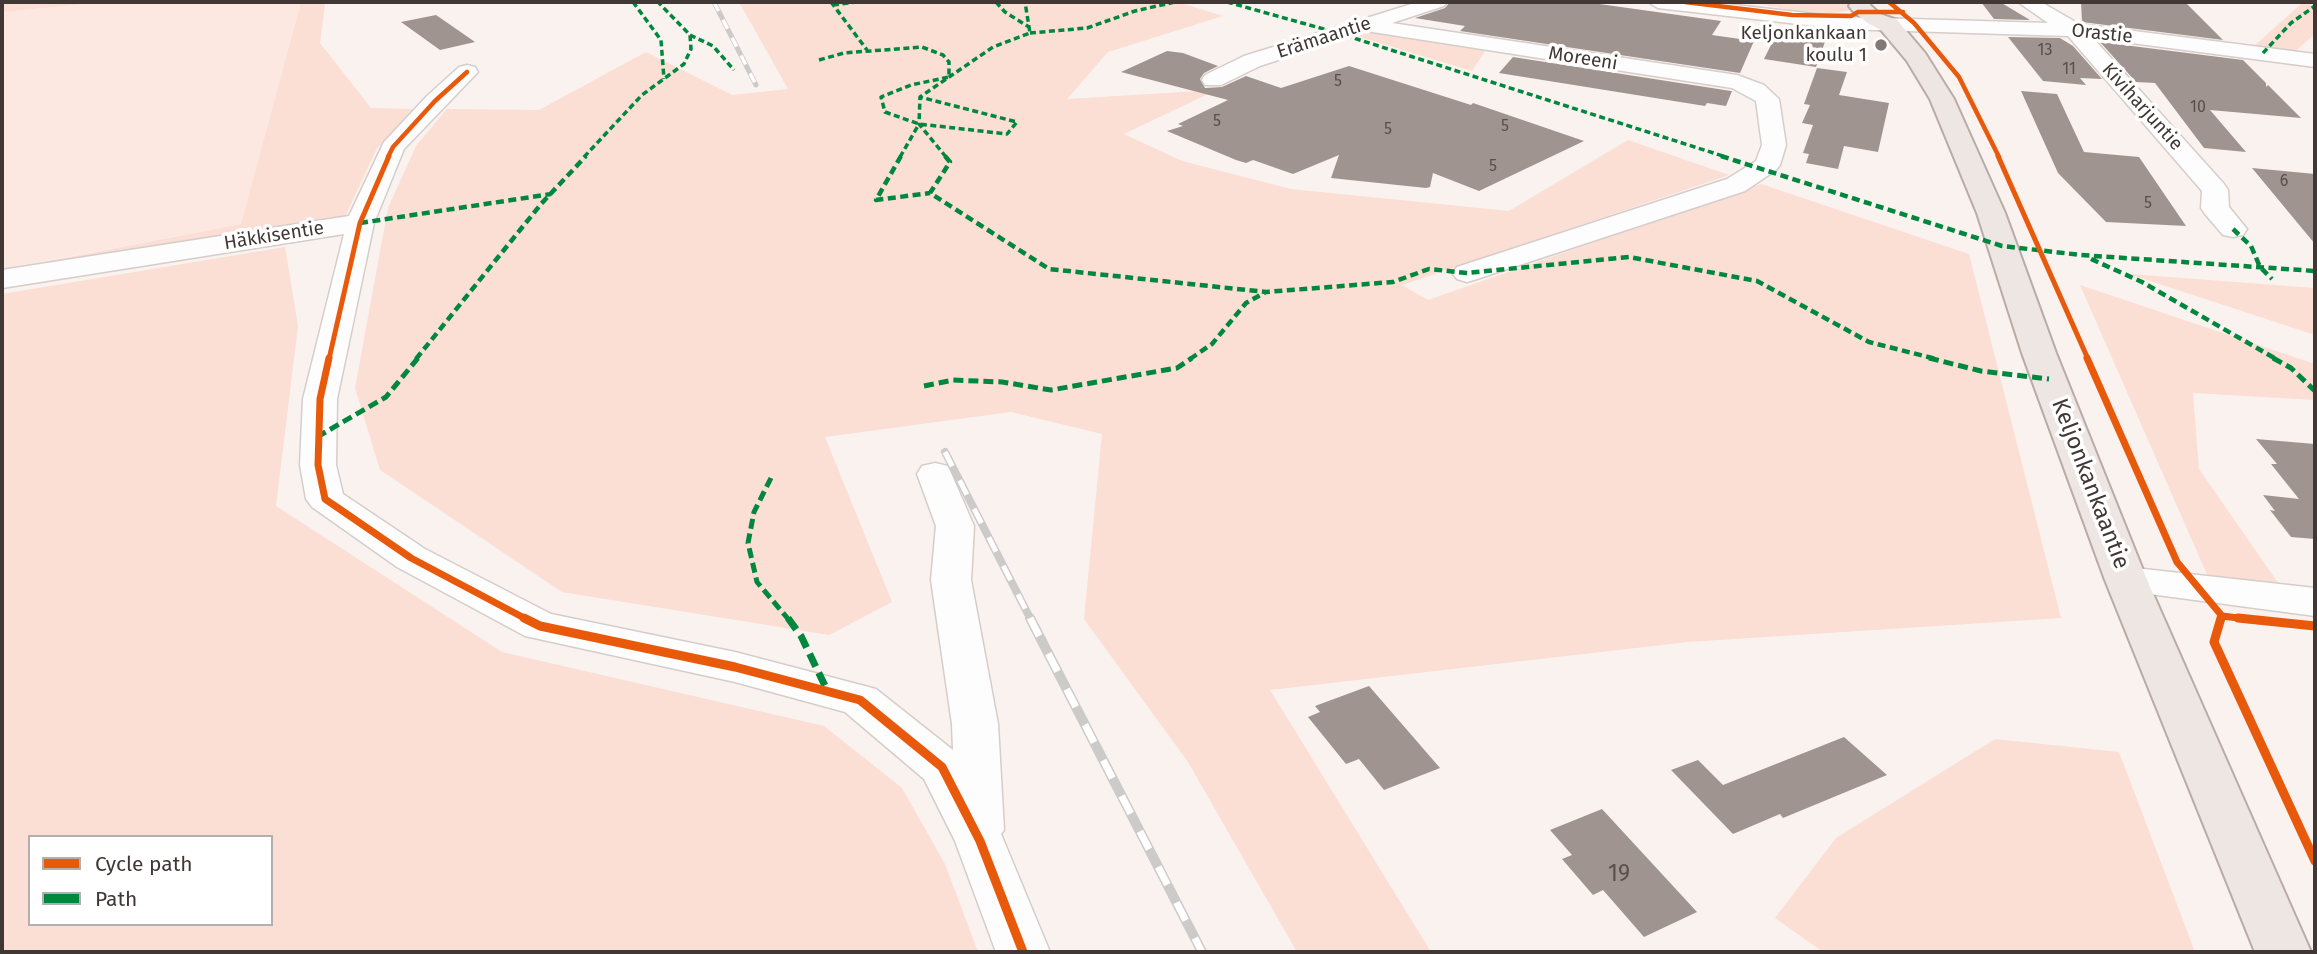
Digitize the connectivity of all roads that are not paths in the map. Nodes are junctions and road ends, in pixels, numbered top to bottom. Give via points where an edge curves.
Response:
1 (1437, 2) edge
2 (1658, 2) edge
3 (2028, 2) edge
4 (1743, 8) edge
5 (1870, 9) edge
6 (1364, 25) junction
7 (2074, 30) junction
8 (2315, 61) edge
9 (467, 72) dead end
10 (1213, 80) dead end
11 (360, 223) junction
12 (2233, 229) dead end
13 (1467, 273) dead end
14 (2, 279) edge
15 (935, 474) dead end
16 (2126, 580) junction
17 (2315, 602) edge
18 (979, 841) junction
19 (1023, 952) edge
20 (2283, 952) edge

1 - 6 street, Erämaantie
2 - 4 street, Orastie
3 - 7 street, Kiviharjuntie
4 - 5 street, Orastie via 1842,23
5 - 7 street, Orastie
5 - 16 main road, Keljonkankaantie via 1917,58 1942,99 1990,213
6 - 10 street, Erämaantie via 1252,61
6 - 13 street, Moreeni via 1737,82 1767,99 1774,145 1767,165 1736,185
7 - 8 street, Orastie
7 - 12 street, Kiviharjuntie via 2215,190 2215,208
9 - 11 street via 393,147
11 - 14 street, Häkkisentie
11 - 18 street via 320,399 318,465 325,499 411,558 540,626 735,667 860,700 942,767
15 - 18 street via 955,526 951,580 975,724
16 - 17 street
16 - 20 main road, Keljonkankaantie
18 - 19 street

